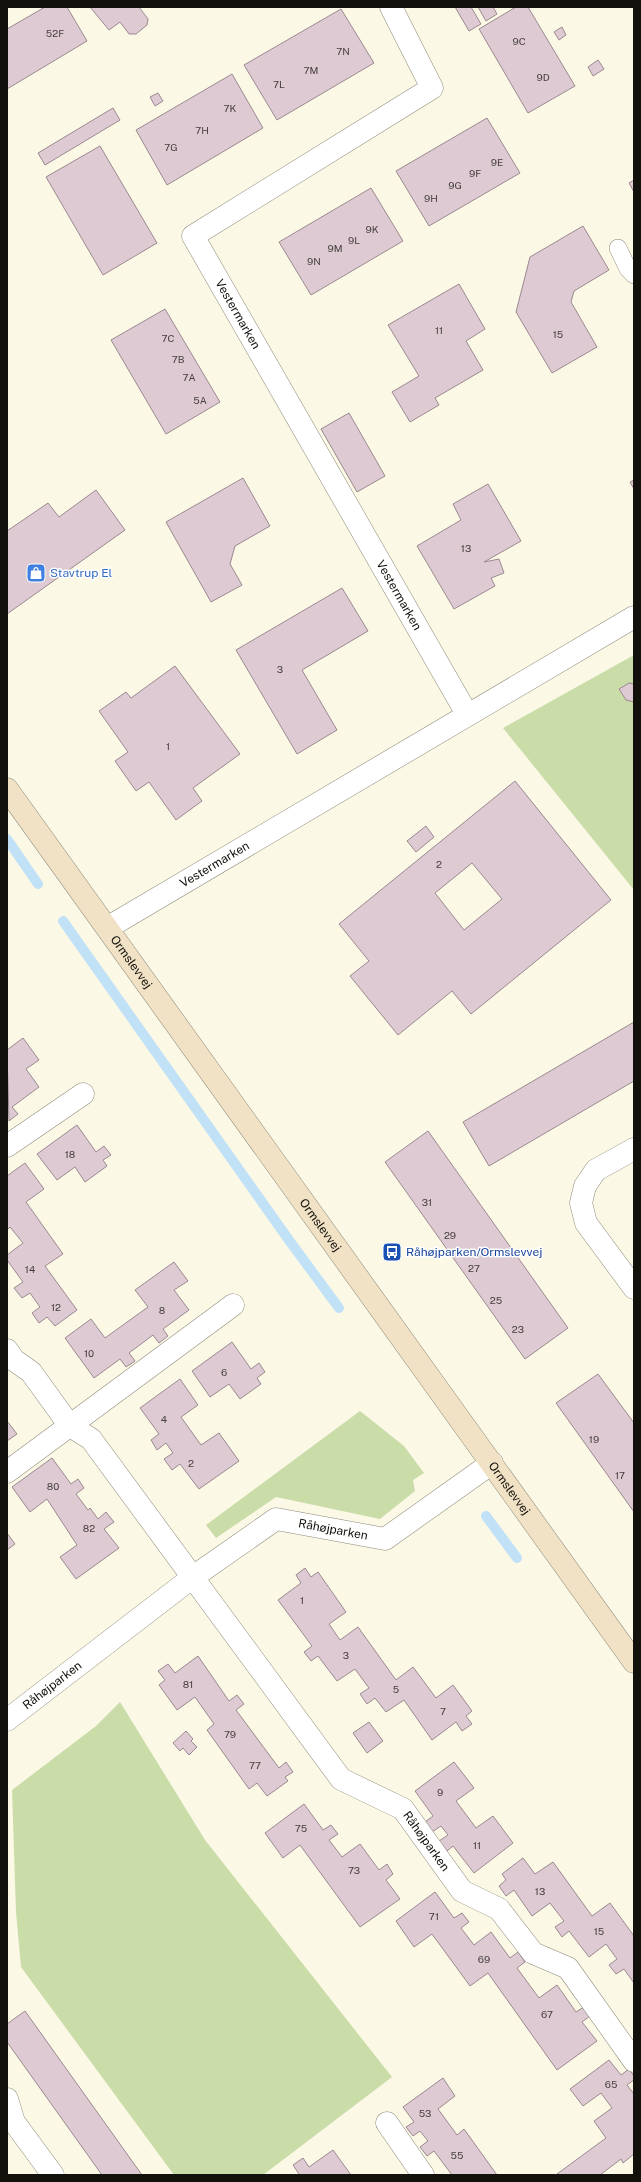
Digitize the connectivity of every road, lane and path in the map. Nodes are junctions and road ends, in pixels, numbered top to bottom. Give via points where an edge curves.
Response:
1 (391, 7) edge
2 (618, 248) dead end
3 (634, 275) edge
4 (634, 617) edge
5 (467, 714) junction
6 (7, 789) edge
7 (107, 928) junction
8 (83, 1094) dead end
9 (7, 1146) edge
10 (634, 1149) edge
11 (634, 1288) edge
12 (233, 1305) dead end
13 (7, 1350) edge
14 (70, 1426) junction
15 (492, 1463) junction
16 (7, 1472) edge
17 (192, 1577) junction
18 (634, 1662) edge
19 (7, 1720) edge
20 (634, 2061) edge
21 (7, 2099) edge
22 (386, 2123) dead end
23 (53, 2175) edge
24 (423, 2175) edge

1 - 5 street, Vestermarken via 432,88 193,236
2 - 3 lane via 628,269
4 - 5 street, Vestermarken
5 - 7 street, Vestermarken
6 - 7 street, Ormslevvej
7 - 15 street, Ormslevvej
8 - 9 street
10 - 11 street via 596,1170 585,1186 581,1203 586,1223
12 - 14 street
13 - 14 street, Råhøjparken via 14,1360 30,1372
14 - 16 street
14 - 17 street, Råhøjparken via 91,1438
15 - 17 street, Råhøjparken via 385,1539 276,1519
15 - 18 street, Ormslevvej
17 - 19 street, Råhøjparken
17 - 20 street, Råhøjparken via 341,1779 403,1809 462,1891 499,1909 533,1953 568,1968
21 - 23 street via 14,2122
22 - 24 street

